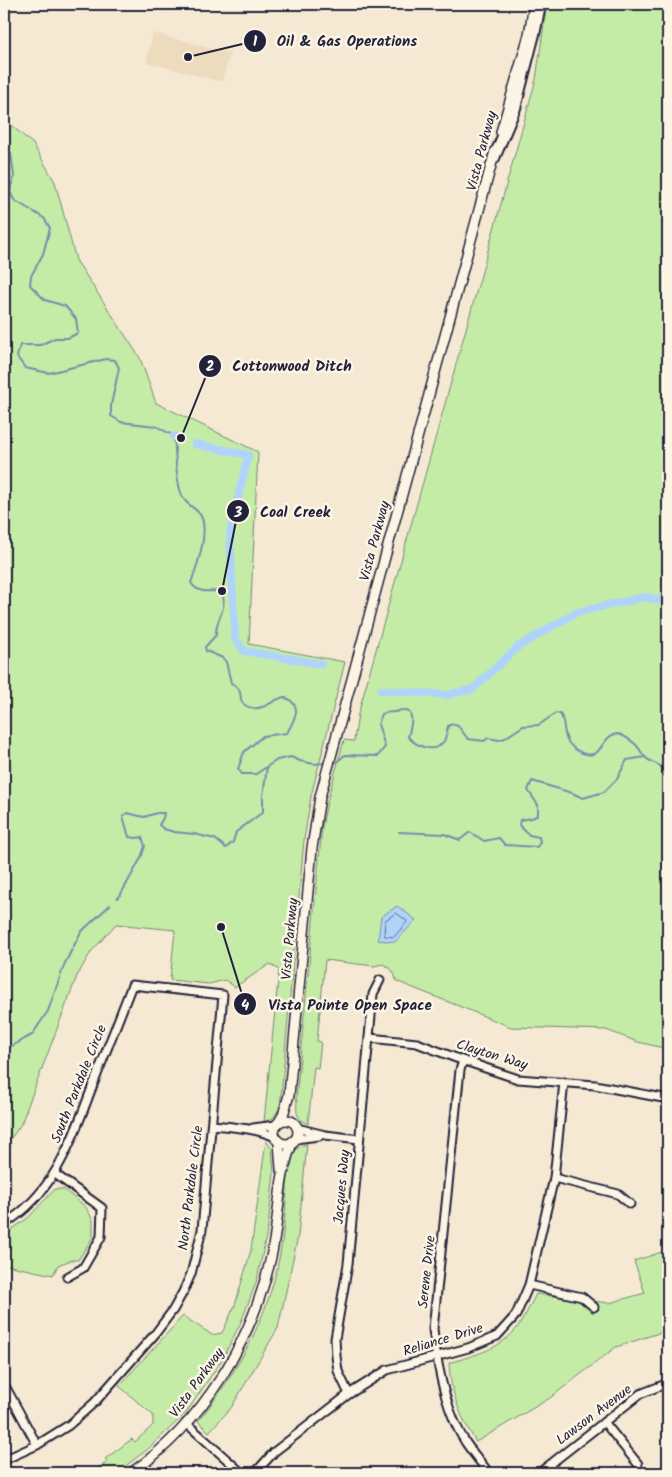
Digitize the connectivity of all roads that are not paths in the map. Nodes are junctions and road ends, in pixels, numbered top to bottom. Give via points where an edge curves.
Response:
1 (534, 4) edge
2 (540, 4) edge
3 (494, 158) junction
4 (380, 980) dead end
5 (184, 991) joint
6 (370, 1038) junction
7 (463, 1061) junction
8 (564, 1082) junction
9 (289, 1095) junction
10 (668, 1099) edge
11 (277, 1124) junction
12 (294, 1125) junction
13 (212, 1126) junction
14 (245, 1129) junction
15 (325, 1136) junction
16 (277, 1139) junction
17 (359, 1139) junction
18 (294, 1140) junction
19 (55, 1174) junction
20 (282, 1174) junction
21 (554, 1178) junction
22 (630, 1204) dead end
23 (4, 1224) edge
24 (66, 1277) dead end
25 (530, 1284) junction
26 (594, 1308) dead end
27 (436, 1357) junction
28 (668, 1383) edge
29 (4, 1384) edge
30 (349, 1394) junction
31 (604, 1422) junction
32 (186, 1424) junction
33 (37, 1445) junction
34 (4, 1460) edge
35 (638, 1464) dead end
36 (131, 1473) edge
37 (242, 1473) edge
38 (255, 1473) edge
39 (489, 1473) edge
40 (539, 1473) edge

1 - 3 street, Vista Parkway via 529,35
2 - 3 main road via 515,108
3 - 9 street, Vista Parkway via 320,797 312,848
4 - 6 street, Jacques Way via 373,994
5 - 13 street, North Parkdale Circle via 223,995
5 - 19 street, South Parkdale Circle via 132,985 72,1140
6 - 7 street, Clayton Way via 417,1043
6 - 17 street, Jacques Way
7 - 8 street, Clayton Way via 518,1079
7 - 27 street, Serene Drive via 434,1329
8 - 10 street, Clayton Way
8 - 21 street, Reliance Drive
9 - 11 street, Vista Parkway
9 - 12 street, Vista Parkway
11 - 12 street via 285,1120
11 - 14 street
11 - 16 street via 274,1129
12 - 15 street
12 - 18 street via 297,1132
13 - 14 street
13 - 33 street, North Parkdale Circle via 202,1230 183,1292 155,1334 95,1402 70,1425
14 - 16 street
15 - 17 street
15 - 18 street
16 - 18 street via 286,1144
16 - 20 street, Vista Parkway
17 - 30 street, Jacques Way via 348,1264 335,1339 338,1371
18 - 20 street, Vista Parkway
19 - 23 street, South Parkdale Circle via 40,1193
19 - 24 street via 102,1208 101,1237 83,1268
20 - 32 street, Vista Parkway via 271,1257 256,1310 221,1378
21 - 22 street via 618,1194
21 - 25 street, Reliance Drive
25 - 26 street via 582,1297
25 - 27 street, Reliance Drive via 516,1315 497,1336
27 - 30 street, Reliance Drive via 387,1370
27 - 39 street, Serene Drive via 456,1426
28 - 31 street, Lawson Avenue via 640,1394
29 - 33 street
30 - 38 street, Reliance Drive via 274,1452
31 - 35 street
31 - 40 street, Lawson Avenue
32 - 36 street, Vista Parkway
32 - 37 street
33 - 34 street, North Parkdale Circle

